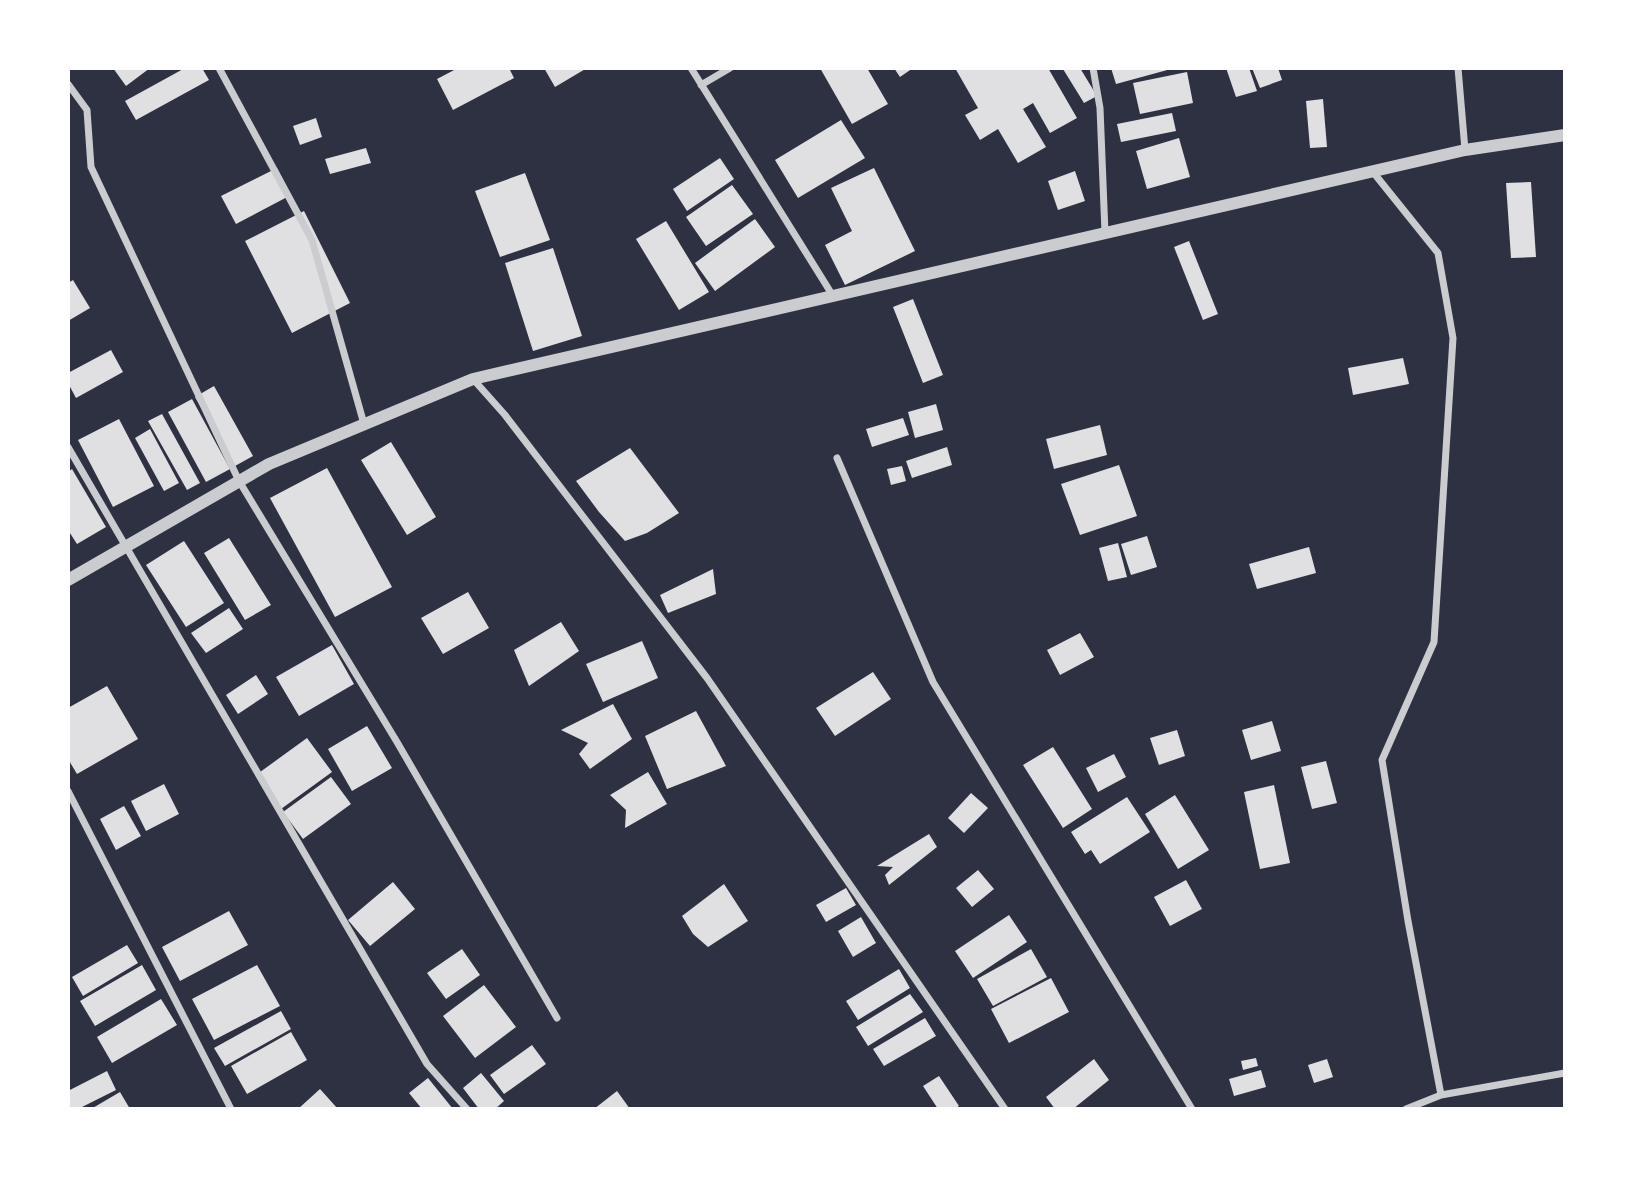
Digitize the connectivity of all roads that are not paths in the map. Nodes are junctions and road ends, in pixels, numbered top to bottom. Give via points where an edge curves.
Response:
1 (219, 68) edge
2 (691, 68) edge
3 (730, 68) edge
4 (1093, 68) edge
5 (1458, 68) edge
6 (68, 83) edge
7 (701, 85) junction
8 (1565, 135) edge
9 (1465, 149) junction
10 (1373, 171) junction
11 (1105, 233) junction
12 (833, 296) junction
13 (473, 379) junction
14 (364, 424) junction
15 (68, 447) edge
16 (837, 458) dead end
17 (239, 481) junction
18 (125, 549) junction
19 (68, 580) edge
20 (68, 791) edge
21 (557, 1018) dead end
22 (1565, 1073) edge
23 (1441, 1095) junction
24 (1409, 1108) edge
25 (231, 1109) edge
26 (467, 1109) edge
27 (1005, 1109) edge
28 (1192, 1109) edge

1 - 14 street via 312,240
2 - 7 street
3 - 7 street
4 - 11 street via 1100,108
5 - 9 street
6 - 17 street via 87,110 91,167
7 - 12 street
8 - 9 street
9 - 10 street
10 - 11 street
10 - 23 street via 1438,253 1453,338 1434,642 1382,760
11 - 12 street
12 - 13 street
13 - 14 street
13 - 27 street via 707,678
14 - 17 street
15 - 18 street
16 - 28 street via 933,682
17 - 18 street
17 - 21 street
18 - 19 street
18 - 26 street via 427,1064
20 - 25 street
22 - 23 street
23 - 24 street

